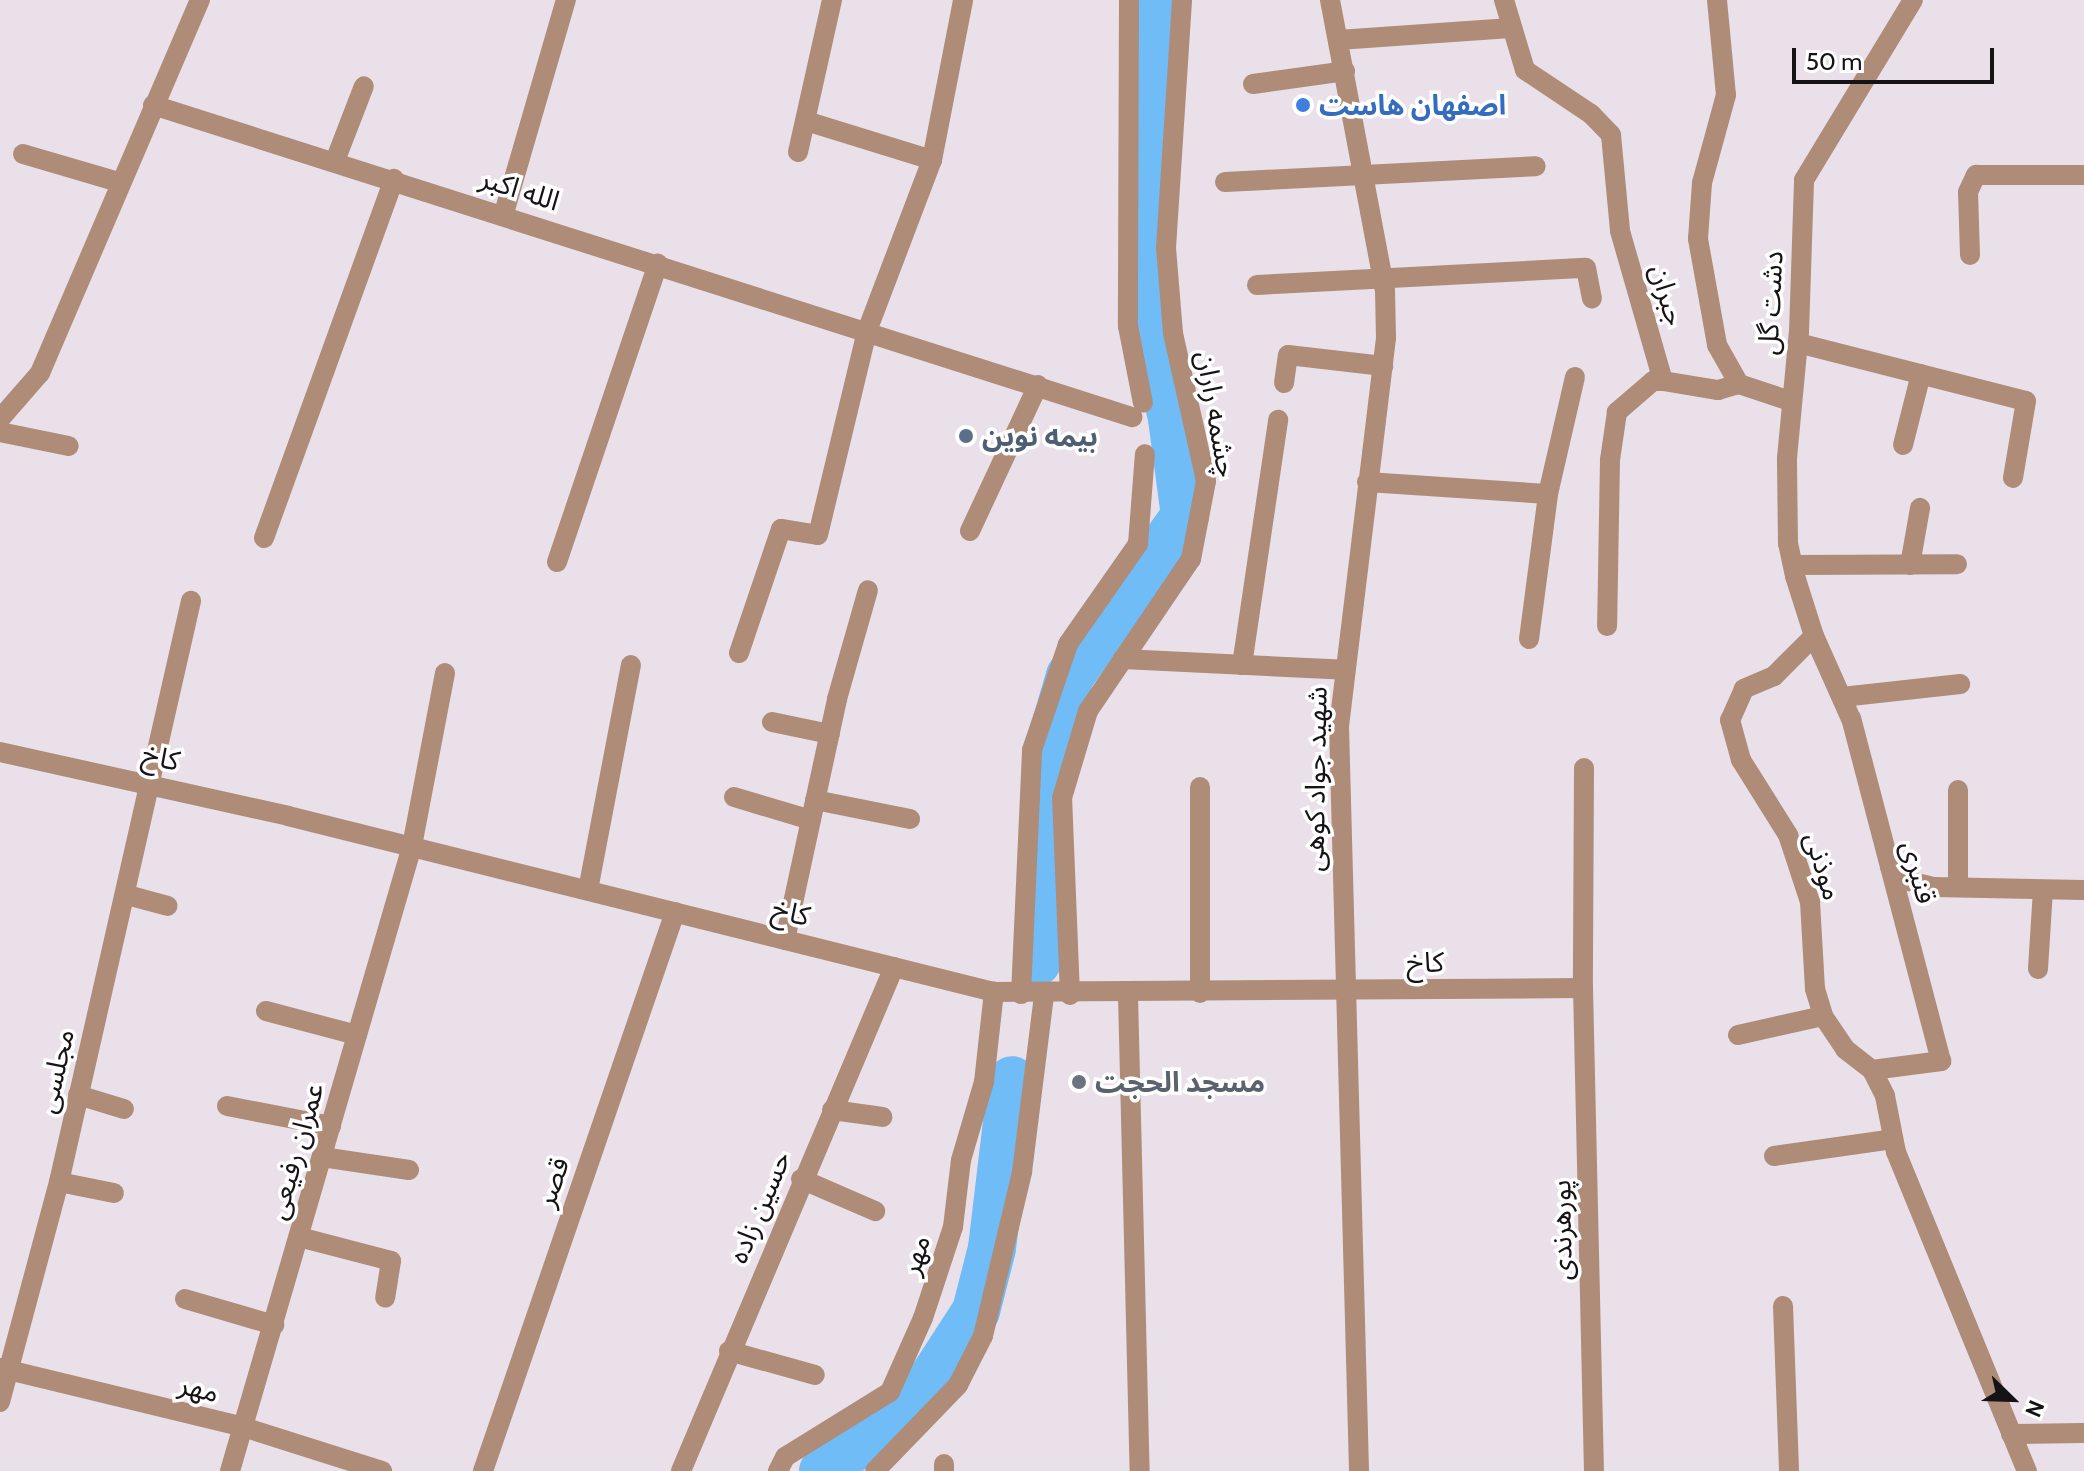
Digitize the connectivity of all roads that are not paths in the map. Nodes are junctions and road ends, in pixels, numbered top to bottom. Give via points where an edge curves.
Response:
1 (200, 0) edge
2 (566, 0) edge
3 (832, 0) edge
4 (963, 0) edge
5 (1129, 0) edge
6 (1182, 0) edge
7 (1330, 0) edge
8 (1504, 0) edge
9 (1717, 0) edge
10 (1913, 0) edge
11 (1511, 28) junction
12 (1338, 40) junction
13 (1345, 71) junction
14 (1253, 84) dead end
15 (364, 86) dead end
16 (153, 105) junction
17 (806, 121) junction
18 (798, 152) dead end
19 (23, 154) dead end
20 (932, 160) junction
21 (335, 161) junction
22 (1536, 166) dead end
23 (1364, 175) junction
24 (2084, 175) edge
25 (394, 179) junction
26 (119, 182) junction
27 (1225, 182) dead end
28 (504, 213) junction
29 (1970, 255) dead end
30 (658, 264) junction
31 (1383, 280) junction
32 (1257, 285) dead end
33 (1592, 298) dead end
34 (867, 331) junction
35 (1798, 343) junction
36 (1383, 366) junction
37 (1921, 374) junction
38 (1575, 377) dead end
39 (1663, 381) junction
40 (1284, 383) dead end
41 (1739, 384) junction
42 (1038, 385) junction
43 (1790, 401) junction
44 (0, 419) edge
45 (1278, 420) dead end
46 (0, 432) edge
47 (1903, 445) dead end
48 (69, 446) dead end
49 (1145, 454) dead end
50 (2013, 478) dead end
51 (1367, 482) junction
52 (1548, 494) junction
53 (1920, 508) dead end
54 (970, 531) dead end
55 (264, 538) dead end
56 (557, 562) dead end
57 (1957, 564) dead end
58 (1793, 565) junction
59 (1910, 565) junction
60 (868, 590) dead end
61 (191, 601) dead end
62 (1607, 626) dead end
63 (1814, 636) junction
64 (1529, 639) dead end
65 (739, 653) dead end
66 (1123, 659) junction
67 (631, 665) dead end
68 (1242, 665) junction
69 (1345, 670) junction
70 (445, 673) dead end
71 (1960, 684) dead end
72 (1842, 697) junction
73 (772, 722) dead end
74 (830, 734) junction
75 (0, 752) edge
76 (1584, 768) dead end
77 (152, 783) junction
78 (1200, 787) dead end
79 (1958, 790) dead end
80 (734, 797) dead end
81 (813, 810) junction
82 (910, 819) dead end
83 (412, 846) junction
84 (1890, 867) junction
85 (1958, 887) junction
86 (588, 890) junction
87 (2043, 890) junction
88 (2084, 890) edge
89 (127, 895) junction
90 (168, 906) dead end
91 (675, 912) junction
92 (785, 940) junction
93 (894, 967) junction
94 (2038, 969) dead end
95 (1583, 988) junction
96 (1345, 991) junction
97 (994, 992) junction
98 (1200, 993) junction
99 (1021, 994) junction
100 (1044, 995) junction
101 (1070, 995) junction
102 (1128, 995) junction
103 (266, 1011) dead end
104 (1823, 1016) junction
105 (357, 1035) junction
106 (1738, 1035) dead end
107 (1872, 1070) junction
108 (78, 1095) junction
109 (227, 1106) dead end
110 (124, 1109) dead end
111 (832, 1110) junction
112 (883, 1117) dead end
113 (331, 1126) junction
114 (1893, 1139) junction
115 (1774, 1156) dead end
116 (322, 1157) junction
117 (409, 1170) dead end
118 (801, 1179) junction
119 (59, 1182) junction
120 (114, 1193) dead end
121 (875, 1211) dead end
122 (299, 1237) junction
123 (385, 1298) dead end
124 (185, 1299) dead end
125 (1783, 1306) dead end
126 (274, 1325) junction
127 (729, 1351) junction
128 (4, 1369) edge
129 (815, 1375) dead end
130 (0, 1402) edge
131 (243, 1427) junction
132 (2084, 1433) edge
133 (2011, 1434) junction
134 (230, 1471) edge
135 (382, 1471) edge
136 (483, 1471) edge
137 (681, 1471) edge
138 (778, 1471) edge
139 (875, 1471) edge
140 (1140, 1471) edge
141 (1359, 1471) edge
142 (1594, 1471) edge
143 (1789, 1471) edge
144 (2027, 1471) edge

1 - 16 street
2 - 28 street
3 - 17 street
4 - 20 street
5 - 42 street, الله اکبر via 1128,326 1138,410
6 - 66 street, چشمه راران via 1166,248 1173,333 1206,481 1191,559
7 - 12 street, شهید جواد کوهی
8 - 11 street, جبران
9 - 41 street via 1726,95 1702,183 1698,239 1717,345
10 - 35 street, دشت گل via 1804,180
11 - 12 street
11 - 39 street, جبران via 1525,70 1591,114 1611,135 1620,231
12 - 13 street, شهید جواد کوهی
13 - 14 street
13 - 23 street, شهید جواد کوهی
15 - 21 street
16 - 21 street, الله اکبر
16 - 26 street
17 - 18 street
17 - 20 street
19 - 26 street
20 - 34 street
21 - 25 street, الله اکبر
22 - 23 street
23 - 27 street
23 - 31 street, شهید جواد کوهی
24 - 29 street via 1976,175 1968,192
25 - 28 street, الله اکبر
25 - 55 street
26 - 44 street via 40,373
28 - 30 street, الله اکبر
30 - 34 street, الله اکبر
30 - 56 street
31 - 32 street
31 - 33 street via 1586,268
31 - 36 street, شهید جواد کوهی
34 - 42 street, الله اکبر
34 - 65 street via 818,535 781,529
35 - 37 street
35 - 43 street, دشت گل
36 - 40 street via 1288,355
36 - 51 street, شهید جواد کوهی
37 - 47 street
37 - 50 street via 2026,401
38 - 52 street
39 - 41 street via 1718,390
39 - 62 street via 1653,381 1617,412 1610,460
41 - 43 street
42 - 54 street
43 - 58 street, دشت گل via 1787,458
45 - 68 street
46 - 48 street
49 - 99 street via 1138,544 1068,644 1032,750
51 - 52 street
51 - 69 street, شهید جواد کوهی
52 - 64 street
53 - 59 street
57 - 59 street
58 - 59 street
58 - 63 street, دشت گل
60 - 74 street
61 - 77 street, مجلسی
63 - 72 street, قنبری
63 - 104 street, موذنی via 1774,676 1744,689 1730,720 1741,760 1788,835 1810,902 1815,989
66 - 68 street
66 - 101 street, چشمه راران via 1088,711 1062,798
67 - 86 street
68 - 69 street
69 - 96 street, شهید جواد کوهی via 1339,726
70 - 83 street, عمران رفیعی
71 - 72 street
72 - 84 street, قنبری
73 - 74 street
74 - 81 street
75 - 77 street, کاخ
76 - 95 street, پورهرندی
77 - 83 street, کاخ
77 - 89 street, مجلسی
78 - 98 street
79 - 85 street
80 - 81 street
81 - 82 street
81 - 92 street
83 - 86 street, کاخ
83 - 105 street, عمران رفیعی
84 - 85 street via 1905,880
84 - 107 street, قنبری via 1941,1061
85 - 87 street
86 - 91 street, کاخ
87 - 88 street
87 - 94 street
89 - 90 street
89 - 108 street, مجلسی
91 - 92 street, کاخ
91 - 136 street, قصر
92 - 93 street, کاخ
93 - 97 street, کاخ
93 - 111 street, حسین زاده
95 - 96 street, کاخ
95 - 142 street, پورهرندی
96 - 98 street, کاخ
96 - 141 street, شهید جواد کوهی
97 - 99 street, کاخ
97 - 138 street, مهر via 984,1082 961,1160 953,1227 923,1318 890,1392 785,1457
98 - 102 street, کاخ
99 - 100 street, کاخ
100 - 101 street, کاخ
100 - 139 street via 1019,1187 983,1336 958,1385
101 - 102 street, کاخ
102 - 140 street
103 - 105 street
104 - 106 street
104 - 107 street, موذنی via 1845,1049
105 - 113 street, عمران رفیعی
107 - 114 street, موذنی via 1885,1096
108 - 110 street
108 - 119 street, مجلسی
109 - 113 street
111 - 112 street
111 - 118 street, حسین زاده
113 - 116 street, عمران رفیعی
114 - 115 street
114 - 133 street, موذنی
116 - 117 street
116 - 122 street, عمران رفیعی
118 - 121 street
118 - 127 street, حسین زاده
119 - 120 street
119 - 128 street, مجلسی
122 - 123 street via 391,1261
122 - 126 street, عمران رفیعی
124 - 126 street
125 - 143 street
126 - 131 street, عمران رفیعی
127 - 129 street
127 - 137 street, حسین زاده
128 - 130 street, مجلسی
128 - 131 street, مهر
131 - 134 street, عمران رفیعی
131 - 135 street, مهر
132 - 133 street
133 - 144 street, موذنی

